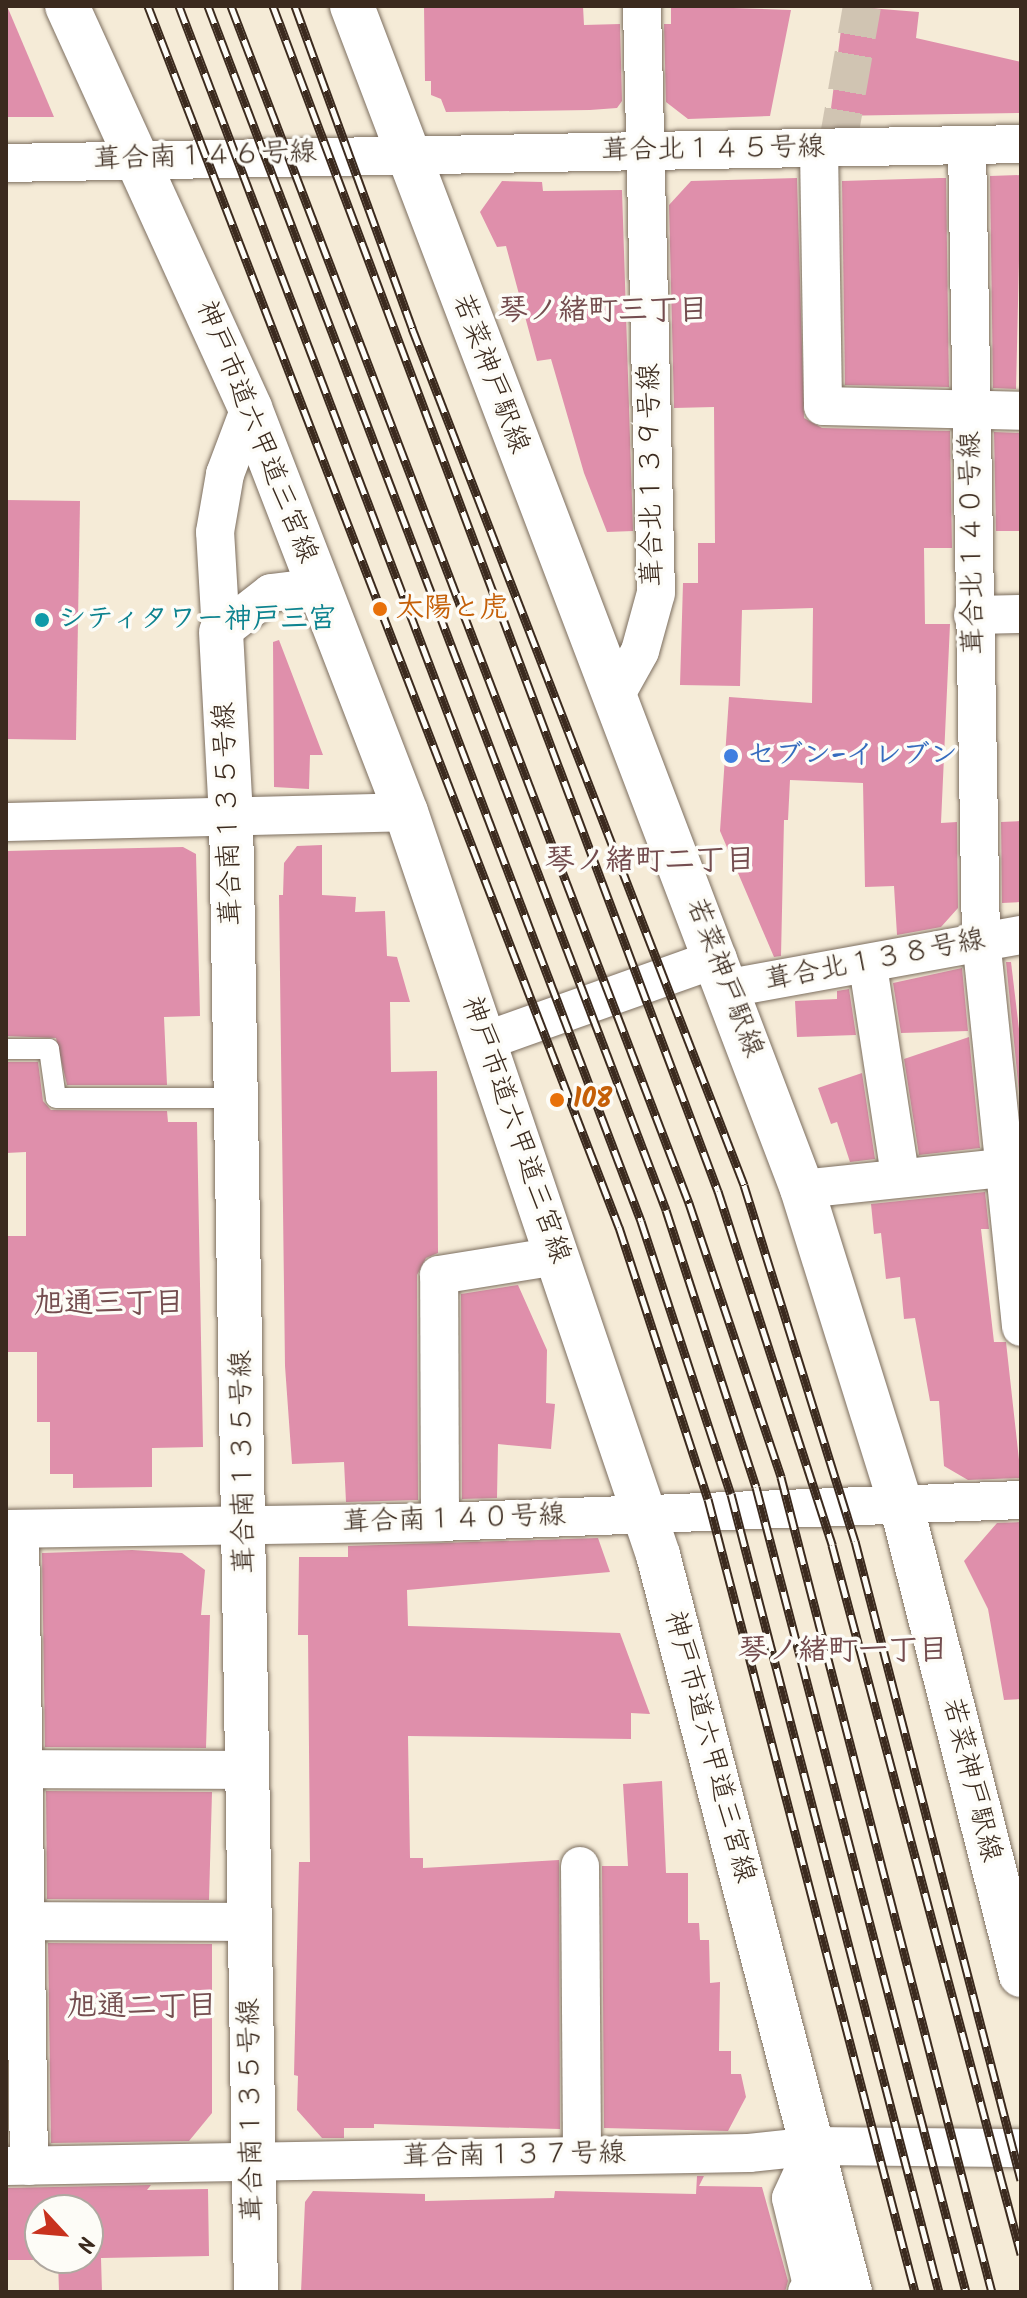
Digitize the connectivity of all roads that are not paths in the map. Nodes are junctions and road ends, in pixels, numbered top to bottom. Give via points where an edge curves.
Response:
1 (67, 6) edge
2 (352, 6) edge
3 (642, 6) edge
4 (1021, 144) edge
5 (967, 146) junction
6 (819, 148) junction
7 (405, 152) junction
8 (644, 153) junction
9 (140, 158) junction
10 (6, 163) edge
11 (250, 408) junction
12 (970, 411) junction
13 (1021, 411) edge
14 (320, 587) junction
15 (1021, 614) edge
16 (973, 615) junction
17 (221, 632) junction
18 (615, 696) junction
19 (406, 812) junction
20 (231, 815) junction
21 (6, 822) edge
22 (1021, 935) edge
23 (981, 939) junction
24 (868, 966) junction
25 (723, 973) junction
26 (485, 1041) junction
27 (6, 1049) edge
28 (237, 1098) junction
29 (1012, 1167) edge
30 (900, 1176) junction
31 (802, 1189) junction
32 (558, 1256) junction
33 (1021, 1327) edge
34 (1021, 1500) edge
35 (902, 1508) junction
36 (645, 1513) junction
37 (440, 1522) junction
38 (245, 1527) junction
39 (13, 1529) edge
40 (15, 1769) edge
41 (247, 1770) junction
42 (580, 1866) dead end
43 (17, 1921) edge
44 (247, 1922) junction
45 (1021, 1975) edge
46 (815, 2146) junction
47 (1021, 2148) edge
48 (582, 2155) junction
49 (254, 2160) junction
50 (18, 2166) edge
51 (256, 2292) edge
52 (807, 2292) edge
53 (850, 2292) edge

1 - 9 street, 神戸市道六甲道三宮線
2 - 7 street, 若菜神戸駅線
3 - 8 street, 葺合北１３９号線
4 - 5 street, 葺合北１４５号線
5 - 6 street, 葺合北１４５号線
5 - 12 street, 葺合北１４０号線
6 - 8 street, 葺合北１４５号線
6 - 12 street via 823,406
7 - 8 street, 葺合北１４５号線
7 - 9 street, 葺合南１４６号線
7 - 18 street, 若菜神戸駅線
8 - 18 street, 葺合北１３９号線 via 656,593 640,651
9 - 10 street, 葺合南１４６号線
9 - 11 street, 神戸市道六甲道三宮線
11 - 14 street, 神戸市道六甲道三宮線
11 - 17 street, 葺合南１３５号線 via 225,474 215,532
12 - 13 street
12 - 16 street, 葺合北１４０号線
14 - 17 street via 271,593
14 - 19 street, 神戸市道六甲道三宮線
15 - 16 street
16 - 23 street, 葺合北１４０号線
17 - 20 street, 葺合南１３５号線
18 - 25 street, 若菜神戸駅線
19 - 20 street
19 - 26 street, 神戸市道六甲道三宮線
20 - 21 street
20 - 28 street, 葺合南１３５号線
22 - 23 street, 葺合北１３８号線
23 - 24 street, 葺合北１３８号線
23 - 29 street, 葺合北１４０号線
24 - 25 street, 葺合北１３８号線
24 - 30 street
25 - 26 street, 葺合北１３８号線
25 - 31 street, 若菜神戸駅線
26 - 32 street, 神戸市道六甲道三宮線
27 - 28 lane via 49,1049 56,1098
28 - 38 street, 葺合南１３５号線
29 - 30 street
29 - 33 street, 葺合北１４０号線
30 - 31 street
31 - 35 street, 若菜神戸駅線
32 - 36 street, 神戸市道六甲道三宮線
32 - 37 street via 439,1275
34 - 35 street, 葺合南１４０号線
35 - 36 street, 葺合南１４０号線
35 - 45 street, 若菜神戸駅線
36 - 37 street, 葺合南１４０号線
36 - 46 street, 神戸市道六甲道三宮線
37 - 38 street, 葺合南１４０号線
38 - 39 street, 葺合南１４０号線
38 - 41 street, 葺合南１３５号線
39 - 40 street
40 - 41 street
40 - 43 street
41 - 44 street, 葺合南１３５号線
42 - 48 street
43 - 44 street
43 - 50 street
44 - 49 street, 葺合南１３５号線
46 - 47 street, 葺合南１３７号線
46 - 48 street, 葺合南１３７号線
46 - 52 street via 791,2198 812,2285
46 - 53 street, 神戸市道六甲道三宮線
48 - 49 street, 葺合南１３７号線
49 - 50 street, 葺合南１３７号線
49 - 51 street, 葺合南１３５号線

